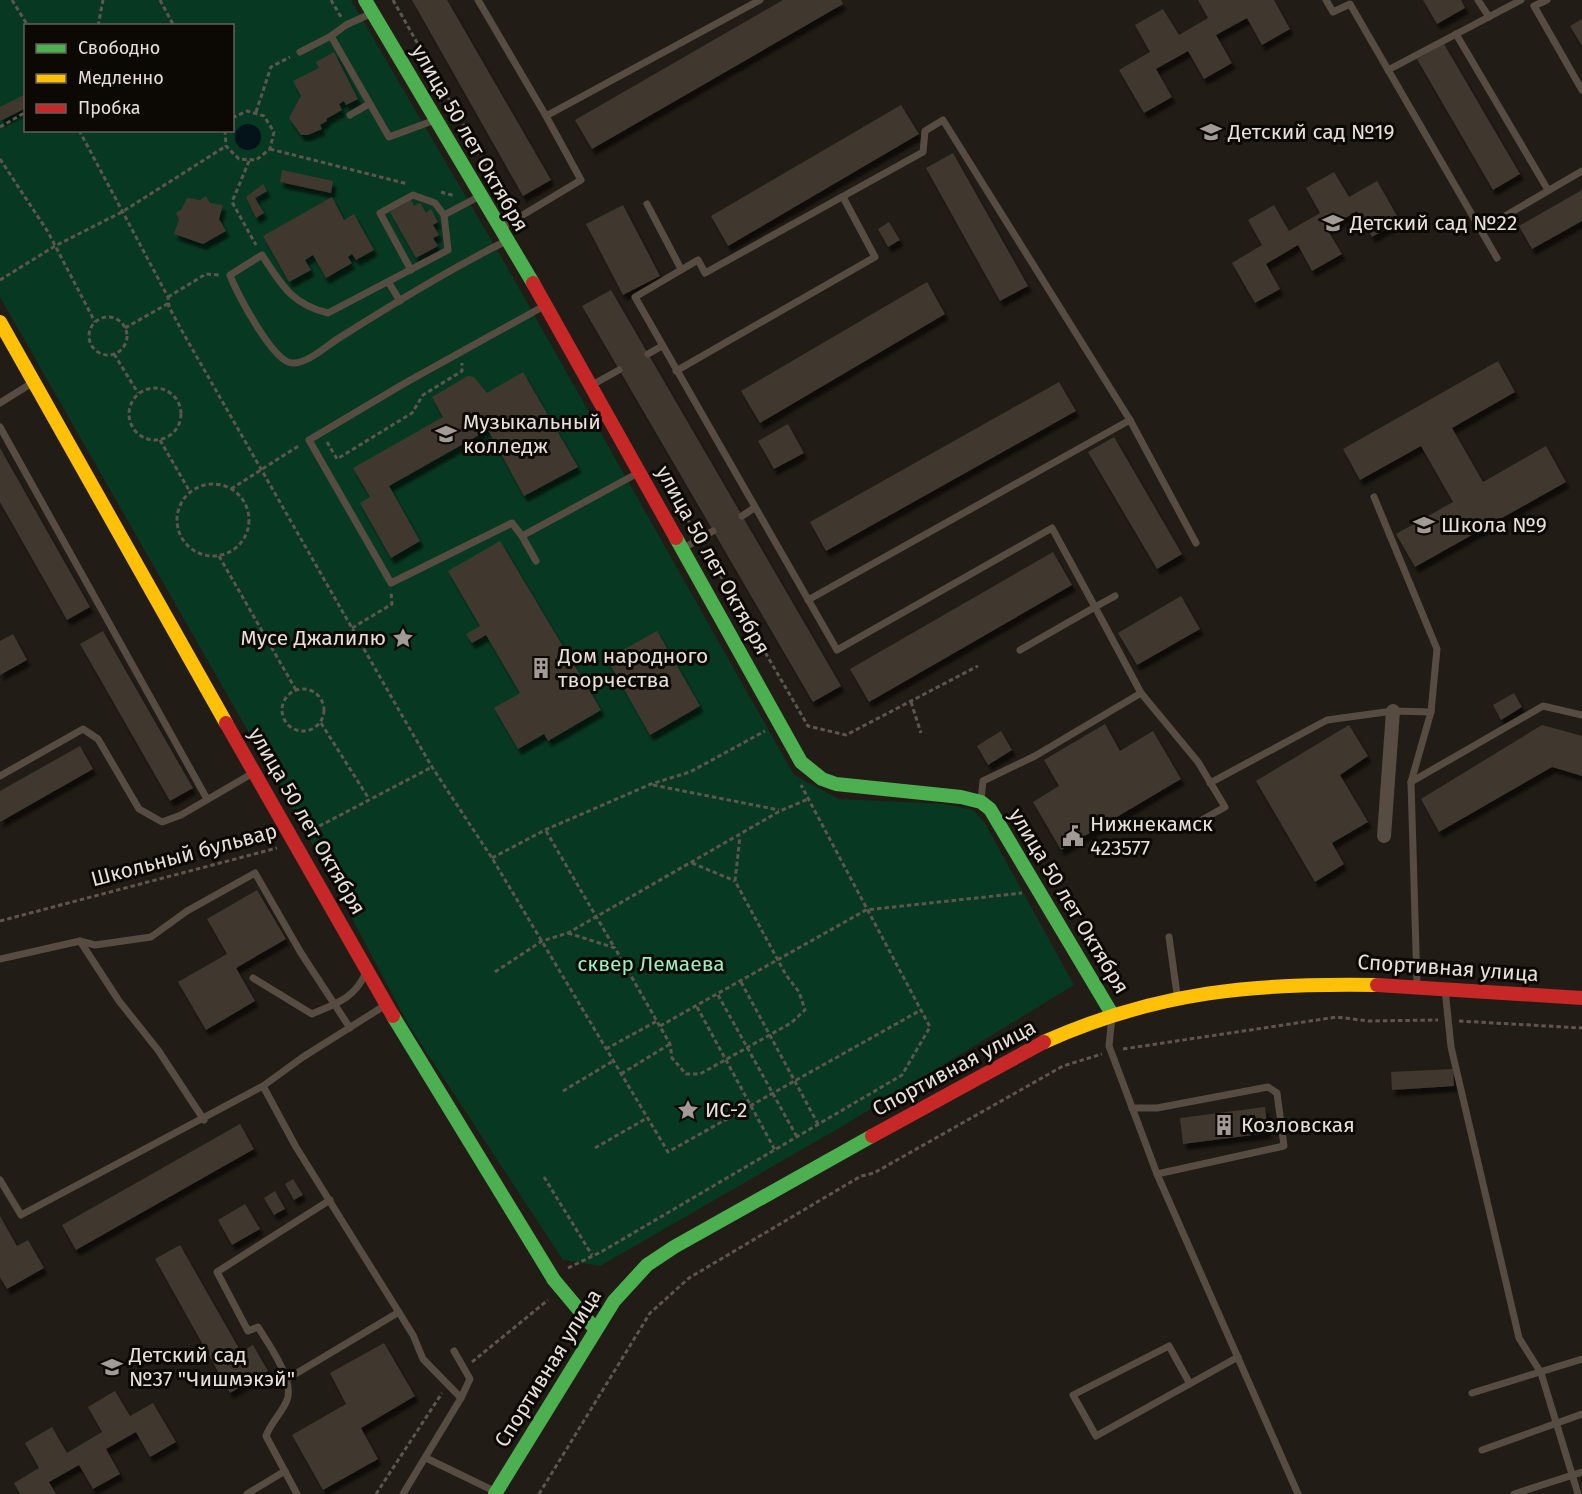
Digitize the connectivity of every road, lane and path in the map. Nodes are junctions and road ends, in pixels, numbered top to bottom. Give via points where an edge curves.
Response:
1 (12, 0) edge
2 (103, 0) edge
3 (160, 0) edge
4 (331, 0) edge
5 (365, 0) edge
6 (393, 0) edge
7 (478, 0) edge
8 (760, 0) edge
9 (1326, 0) edge
10 (1478, 0) edge
11 (1521, 0) edge
12 (1547, 0) edge
13 (1534, 6) junction
14 (372, 13) junction
15 (1489, 17) junction
16 (27, 24) edge
17 (99, 24) edge
18 (173, 24) edge
19 (346, 25) junction
20 (1456, 34) junction
21 (331, 36) junction
22 (300, 52) joint
23 (1388, 70) junction
24 (1581, 85) edge
25 (369, 104) junction
26 (256, 112) junction
27 (24, 113) edge
28 (234, 115) edge
29 (350, 115) dead end
30 (546, 116) junction
31 (435, 120) junction
32 (0, 127) edge
33 (80, 132) edge
34 (225, 132) edge
35 (226, 147) junction
36 (270, 149) junction
37 (0, 159) edge
38 (249, 161) junction
39 (1582, 171) edge
40 (417, 186) dead end
41 (499, 189) dead end
42 (1548, 190) junction
43 (439, 192) dead end
44 (843, 196) junction
45 (476, 198) junction
46 (647, 204) dead end
47 (122, 212) junction
48 (444, 215) junction
49 (1481, 230) junction
50 (503, 235) junction
51 (55, 246) junction
52 (262, 255) junction
53 (1497, 258) dead end
54 (681, 269) junction
55 (411, 270) junction
56 (230, 275) junction
57 (0, 280) edge
58 (389, 282) junction
59 (168, 297) junction
60 (400, 301) junction
61 (169, 303) junction
62 (546, 305) junction
63 (0, 322) edge
64 (95, 322) junction
65 (125, 328) junction
66 (662, 346) junction
67 (461, 353) junction
68 (114, 354) junction
69 (648, 354) dead end
70 (619, 370) dead end
71 (676, 371) junction
72 (34, 382) junction
73 (592, 385) junction
74 (138, 393) junction
75 (0, 403) edge
76 (1130, 420) junction
77 (0, 427) edge
78 (322, 433) junction
79 (160, 440) junction
80 (309, 440) junction
81 (261, 469) junction
82 (640, 471) junction
83 (231, 489) junction
84 (190, 492) junction
85 (1374, 497) dead end
86 (679, 503) dead end
87 (754, 508) junction
88 (742, 516) dead end
89 (713, 531) dead end
90 (696, 533) dead end
91 (522, 537) junction
92 (701, 543) dead end
93 (1196, 543) dead end
94 (684, 548) junction
95 (219, 555) junction
96 (536, 561) dead end
97 (391, 583) junction
98 (1115, 596) dead end
99 (808, 600) junction
100 (1095, 607) junction
101 (352, 628) junction
102 (1020, 650) dead end
103 (978, 666) dead end
104 (296, 690) junction
105 (1141, 693) junction
106 (911, 702) junction
107 (1393, 711) junction
108 (1431, 712) junction
109 (1582, 715) edge
110 (321, 723) junction
111 (778, 723) junction
112 (921, 733) dead end
113 (432, 767) junction
114 (255, 772) junction
115 (0, 776) edge
116 (797, 778) dead end
117 (1411, 782) junction
118 (1210, 783) junction
119 (651, 784) junction
120 (808, 798) junction
121 (207, 799) junction
122 (369, 799) junction
123 (981, 802) junction
124 (780, 811) junction
125 (1200, 821) dead end
126 (545, 830) junction
127 (740, 836) junction
128 (1384, 836) dead end
129 (294, 839) junction
130 (492, 858) junction
131 (692, 863) junction
132 (735, 881) junction
133 (1029, 892) dead end
134 (866, 910) junction
135 (596, 917) junction
136 (0, 921) edge
137 (568, 933) junction
138 (1169, 937) dead end
139 (80, 941) junction
140 (542, 941) junction
141 (615, 948) junction
142 (0, 959) edge
143 (780, 960) junction
144 (367, 970) junction
145 (495, 972) dead end
146 (253, 978) dead end
147 (741, 982) junction
148 (1417, 986) junction
149 (1445, 987) junction
150 (718, 994) junction
151 (1178, 997) junction
152 (1582, 998) edge
153 (334, 1004) junction
154 (386, 1005) junction
155 (697, 1007) junction
156 (921, 1010) junction
157 (1112, 1014) junction
158 (657, 1021) junction
159 (1448, 1021) junction
160 (660, 1026) junction
161 (350, 1028) junction
162 (1582, 1028) edge
163 (769, 1035) junction
164 (670, 1044) junction
165 (748, 1047) junction
166 (606, 1049) junction
167 (1111, 1051) junction
168 (726, 1059) junction
169 (613, 1061) junction
170 (621, 1074) junction
171 (793, 1081) junction
172 (263, 1086) junction
173 (563, 1091) dead end
174 (772, 1093) junction
175 (750, 1105) junction
176 (1132, 1108) junction
177 (647, 1118) junction
178 (204, 1120) junction
179 (818, 1124) junction
180 (797, 1137) junction
181 (596, 1148) dead end
182 (775, 1150) junction
183 (1157, 1174) junction
184 (544, 1177) dead end
185 (0, 1180) edge
186 (330, 1200) junction
187 (592, 1256) junction
188 (562, 1290) junction
189 (399, 1312) junction
190 (595, 1329) junction
191 (454, 1351) dead end
192 (1238, 1357) junction
193 (1582, 1359) edge
194 (1541, 1372) junction
195 (287, 1379) junction
196 (1190, 1384) junction
197 (1472, 1393) dead end
198 (460, 1398) junction
199 (1582, 1414) edge
200 (1556, 1424) junction
201 (1482, 1450) dead end
202 (426, 1458) junction
203 (285, 1471) junction
204 (1582, 1472) edge
205 (1571, 1476) junction
206 (495, 1493) edge
207 (247, 1494) edge
208 (297, 1494) edge
209 (403, 1494) edge
210 (539, 1494) edge
211 (1298, 1494) edge
212 (1514, 1494) edge
213 (1578, 1494) edge

1 - 16 path
2 - 17 path
3 - 18 path
4 - 19 path
5 - 14 street, улица 50 лет Октября
6 - 41 path
7 - 30 lane
8 - 30 lane
9 - 23 lane via 1333,12 1350,4
10 - 15 lane
11 - 13 lane
11 - 15 lane
12 - 13 lane
13 - 24 lane
14 - 19 lane
14 - 31 street, улица 50 лет Октября
15 - 20 lane
19 - 21 lane
20 - 23 lane
20 - 42 lane
21 - 22 lane
21 - 25 lane
22 - 26 path via 271,67
23 - 49 lane
25 - 29 lane
25 - 31 lane via 389,137
26 - 28 path
26 - 36 path via 272,127
27 - 32 path
30 - 50 lane via 581,180
31 - 45 street, улица 50 лет Октября
33 - 47 path
34 - 35 path
35 - 38 path via 236,157
35 - 47 path
36 - 38 path via 263,157
36 - 40 path
37 - 51 path
38 - 52 path via 232,202
39 - 42 lane
42 - 49 lane
43 - 45 path
44 - 54 lane via 705,273 698,260
44 - 71 lane via 875,257
44 - 76 lane via 923,152 925,131 943,120
45 - 48 lane
45 - 50 street, улица 50 лет Октября
46 - 54 lane
47 - 51 path
47 - 59 path
48 - 55 lane via 448,250
48 - 55 lane via 435,203 413,195 380,213
49 - 53 lane
50 - 60 lane
50 - 62 street, улица 50 лет Октября
51 - 57 path
51 - 64 path
52 - 56 lane
52 - 58 lane via 288,294 328,313
54 - 66 lane via 634,297
55 - 58 lane
56 - 59 path via 206,274
56 - 60 lane via 255,324 284,360 292,363 304,360
58 - 60 lane
59 - 61 path
61 - 65 path
61 - 81 path
62 - 67 lane
62 - 73 street, улица 50 лет Октября
63 - 72 street, улица 50 лет Октября
64 - 65 path via 111,318
64 - 68 path via 89,334 92,346 101,354
65 - 68 path via 126,340
66 - 69 lane
66 - 71 lane
67 - 78 lane
67 - 78 path via 462,371 423,395 412,413 337,459
68 - 74 path
70 - 73 lane
71 - 87 lane
72 - 75 lane
72 - 114 street, улица 50 лет Октября
73 - 82 street, улица 50 лет Октября
74 - 79 path via 129,408 131,425 143,438
74 - 79 path via 163,388 171,392 181,407 175,432
76 - 93 lane
76 - 99 lane
77 - 121 lane
78 - 80 lane
79 - 84 path
80 - 81 path
80 - 97 lane
81 - 83 path
81 - 101 path
82 - 91 lane
82 - 94 street, улица 50 лет Октября
83 - 84 path via 212,484
83 - 95 path via 243,500 249,523 239,545
84 - 95 path via 178,512 180,535 196,552
85 - 108 lane via 1437,650
86 - 90 path
87 - 88 lane
87 - 99 lane
89 - 94 lane
91 - 96 lane
91 - 97 lane via 512,522
92 - 106 path via 808,726 846,735
94 - 111 street, улица 50 лет Октября
95 - 104 path
97 - 101 path via 392,604
98 - 100 lane
99 - 100 lane via 837,650 1052,528
100 - 102 lane
100 - 105 lane
101 - 113 path
103 - 106 path
104 - 110 path via 309,690 321,698 325,710
104 - 110 path via 283,706 289,726 309,731
105 - 118 lane via 1198,762
105 - 123 lane via 1035,756 982,781
106 - 112 path
107 - 108 lane
107 - 118 lane via 1327,720
107 - 128 street
108 - 117 lane
109 - 117 lane via 1543,706
110 - 122 path
111 - 119 path via 690,772
111 - 123 street, улица 50 лет Октября via 801,762 822,779 859,788 950,795
113 - 122 path, Школьный бульвар
113 - 130 path
114 - 121 lane
114 - 129 street, улица 50 лет Октября
115 - 121 lane via 82,729 98,739 139,809 162,822
116 - 120 path
117 - 148 lane
118 - 125 lane via 1225,807
119 - 124 path
119 - 126 path
120 - 124 path
120 - 134 path
122 - 129 path, Школьный бульвар
123 - 157 street, улица 50 лет Октября via 990,809 1015,848
124 - 127 path
126 - 130 path
126 - 135 path
127 - 131 path
127 - 132 path
129 - 136 path, Школьный бульвар via 270,851
129 - 144 street, улица 50 лет Октября
130 - 140 path
131 - 132 path
131 - 135 path
132 - 143 path
133 - 134 path
134 - 143 path
134 - 156 path
135 - 137 path
135 - 141 path
137 - 140 path
137 - 141 path
138 - 151 lane
139 - 142 lane
139 - 153 lane via 95,945 151,937 187,911 255,873
139 - 178 lane
140 - 145 path
140 - 166 path
141 - 158 path
143 - 147 path
143 - 163 path via 805,1010
144 - 153 lane via 359,987
144 - 154 street, улица 50 лет Октября
146 - 153 lane via 312,1014
147 - 150 path
147 - 163 path
148 - 149 street, Спортивная улица
148 - 151 street, Спортивная улица via 1287,984
149 - 152 street, Спортивная улица
149 - 159 lane
150 - 155 path
150 - 165 path
151 - 157 street, Спортивная улица
153 - 161 lane
154 - 161 lane
154 - 188 street, улица 50 лет Октября
155 - 160 path
155 - 168 path
156 - 171 path
156 - 179 path via 930,1027 902,1075
157 - 167 lane
157 - 190 street, Спортивная улица via 1071,1028 1003,1063 674,1247 629,1282
158 - 160 path
158 - 166 path
159 - 162 path
159 - 167 path via 1337,1017
159 - 194 lane via 1519,1338
160 - 164 path
161 - 172 lane
163 - 165 path
163 - 171 path
164 - 168 path via 672,1058 686,1074 700,1074
164 - 170 path
165 - 168 path
165 - 174 path
166 - 169 path
167 - 176 lane
167 - 210 path via 1063,1066 874,1173 861,1176 689,1278 650,1313
168 - 175 path
169 - 170 path
169 - 173 path
170 - 177 path
171 - 174 path
171 - 179 path
172 - 178 lane
172 - 186 lane
174 - 175 path
174 - 180 path
175 - 177 path via 668,1152
175 - 182 path
176 - 183 lane
176 - 183 lane via 1157,1108 1268,1087 1277,1093 1284,1146
177 - 181 path
178 - 185 lane via 21,1215
179 - 180 path
180 - 182 path
182 - 187 path
183 - 192 lane
184 - 187 path
186 - 189 lane
186 - 195 lane via 217,1272 248,1331 258,1327
187 - 188 path via 569,1266
188 - 190 street, улица 50 лет Октября
189 - 195 lane
189 - 198 lane via 423,1359
190 - 206 street, Спортивная улица
191 - 198 lane via 470,1379
192 - 196 lane
192 - 211 lane
193 - 194 lane
194 - 197 lane
194 - 200 lane
195 - 203 lane via 288,1399 266,1436
196 - 196 lane via 1096,1436 1073,1395 1169,1346
198 - 202 lane
199 - 200 lane
200 - 201 lane
200 - 205 lane
202 - 206 lane
202 - 209 lane
203 - 207 lane
203 - 208 lane
204 - 205 lane
205 - 212 lane
205 - 213 lane

